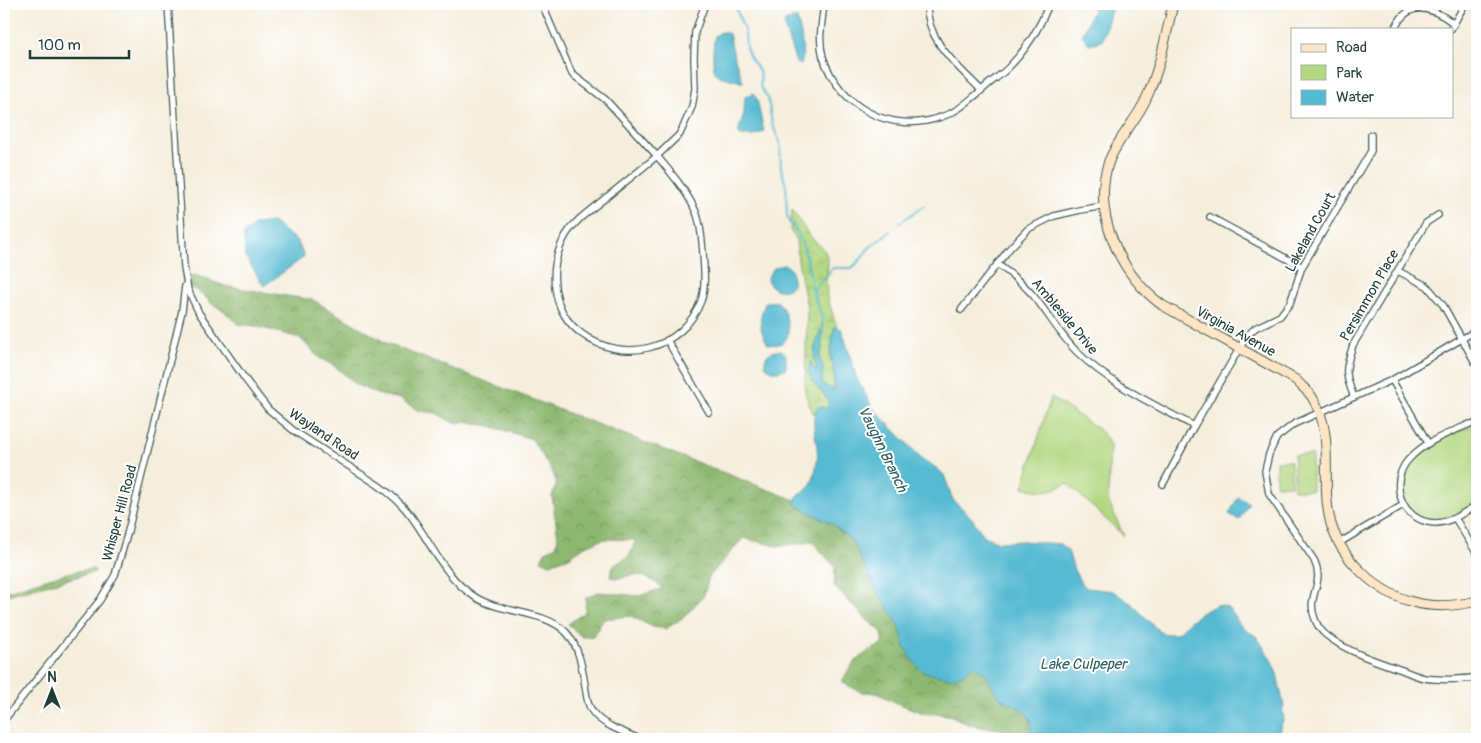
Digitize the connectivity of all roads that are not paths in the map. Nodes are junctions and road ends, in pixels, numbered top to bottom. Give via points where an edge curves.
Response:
1 (168, 4) edge
2 (552, 4) edge
3 (705, 4) edge
4 (824, 4) edge
5 (928, 4) edge
6 (1049, 4) edge
7 (1173, 4) edge
8 (1465, 4) edge
9 (543, 6) edge
10 (1452, 26) edge
11 (1395, 28) edge
12 (981, 90) junction
13 (1372, 135) dead end
14 (657, 156) junction
15 (1104, 206) junction
16 (1438, 215) dead end
17 (1210, 217) dead end
18 (997, 264) junction
19 (1302, 268) junction
20 (1398, 271) junction
21 (185, 279) junction
22 (961, 310) dead end
23 (1477, 330) edge
24 (1463, 339) junction
25 (667, 340) junction
26 (1241, 348) junction
27 (1477, 366) edge
28 (1392, 380) junction
29 (1354, 397) junction
30 (709, 412) dead end
31 (1320, 414) junction
32 (1477, 424) edge
33 (1194, 426) junction
34 (1428, 443) junction
35 (1163, 484) dead end
36 (1477, 505) edge
37 (1403, 506) junction
38 (1456, 518) junction
39 (1339, 542) junction
40 (1477, 554) edge
41 (1477, 601) edge
42 (1477, 677) edge
43 (4, 720) edge
44 (640, 739) edge

1 - 21 street, Wayland Road
2 - 9 street
3 - 14 street via 695,32 692,107 680,134
4 - 12 street via 820,36 823,56 843,94 864,111 880,119 901,123 923,122 960,109
5 - 12 street via 933,36
6 - 12 street via 1027,44 1008,68
7 - 15 street, Virginia Avenue via 1146,99 1110,160 1104,184
8 - 10 street
9 - 14 street via 572,74 619,112
10 - 11 street via 1439,12 1423,5 1414,6 1402,14
13 - 19 street, Lakeland Court via 1372,151
14 - 25 street via 696,212 704,267 701,302 686,325
14 - 25 street via 574,223 560,248 554,280 559,305 566,318 593,342 627,351 653,347
15 - 18 street via 1054,216 1028,229
15 - 26 street, Virginia Avenue via 1117,249 1142,288 1162,305
16 - 20 street, Persimmon Place via 1426,223
17 - 19 street
18 - 22 street
18 - 33 street, Ambleside Drive via 1032,294 1075,350 1096,370
19 - 26 street, Lakeland Court via 1290,303 1280,316 1255,328
20 - 24 street via 1427,286 1443,305
20 - 29 street, Persimmon Place via 1353,345 1346,365 1347,380
21 - 43 street, Whisper Hill Road via 182,311 115,575 100,600
21 - 44 street, Wayland Road via 199,313 268,409 294,432 390,494 412,517 455,580 468,592 496,607 546,619 562,628 577,650 587,700 593,713 604,722
23 - 24 street
24 - 27 street
24 - 28 street
25 - 30 street
26 - 31 street, Virginia Avenue via 1296,380
26 - 33 street, Lakeland Court
28 - 29 street
28 - 34 street
29 - 31 street
31 - 39 street, Virginia Avenue via 1326,441 1326,496 1331,524
31 - 42 street via 1294,424 1277,437 1265,471 1269,494 1317,568 1318,580 1312,606 1316,623 1326,635 1368,659 1421,677
32 - 34 street via 1470,424
33 - 35 street, Lakeland Court
34 - 37 street via 1409,459 1400,474
36 - 38 street
37 - 38 street via 1422,520 1436,523
37 - 39 street
38 - 40 street
39 - 41 street, Virginia Avenue via 1357,568 1385,590 1413,602 1459,606

